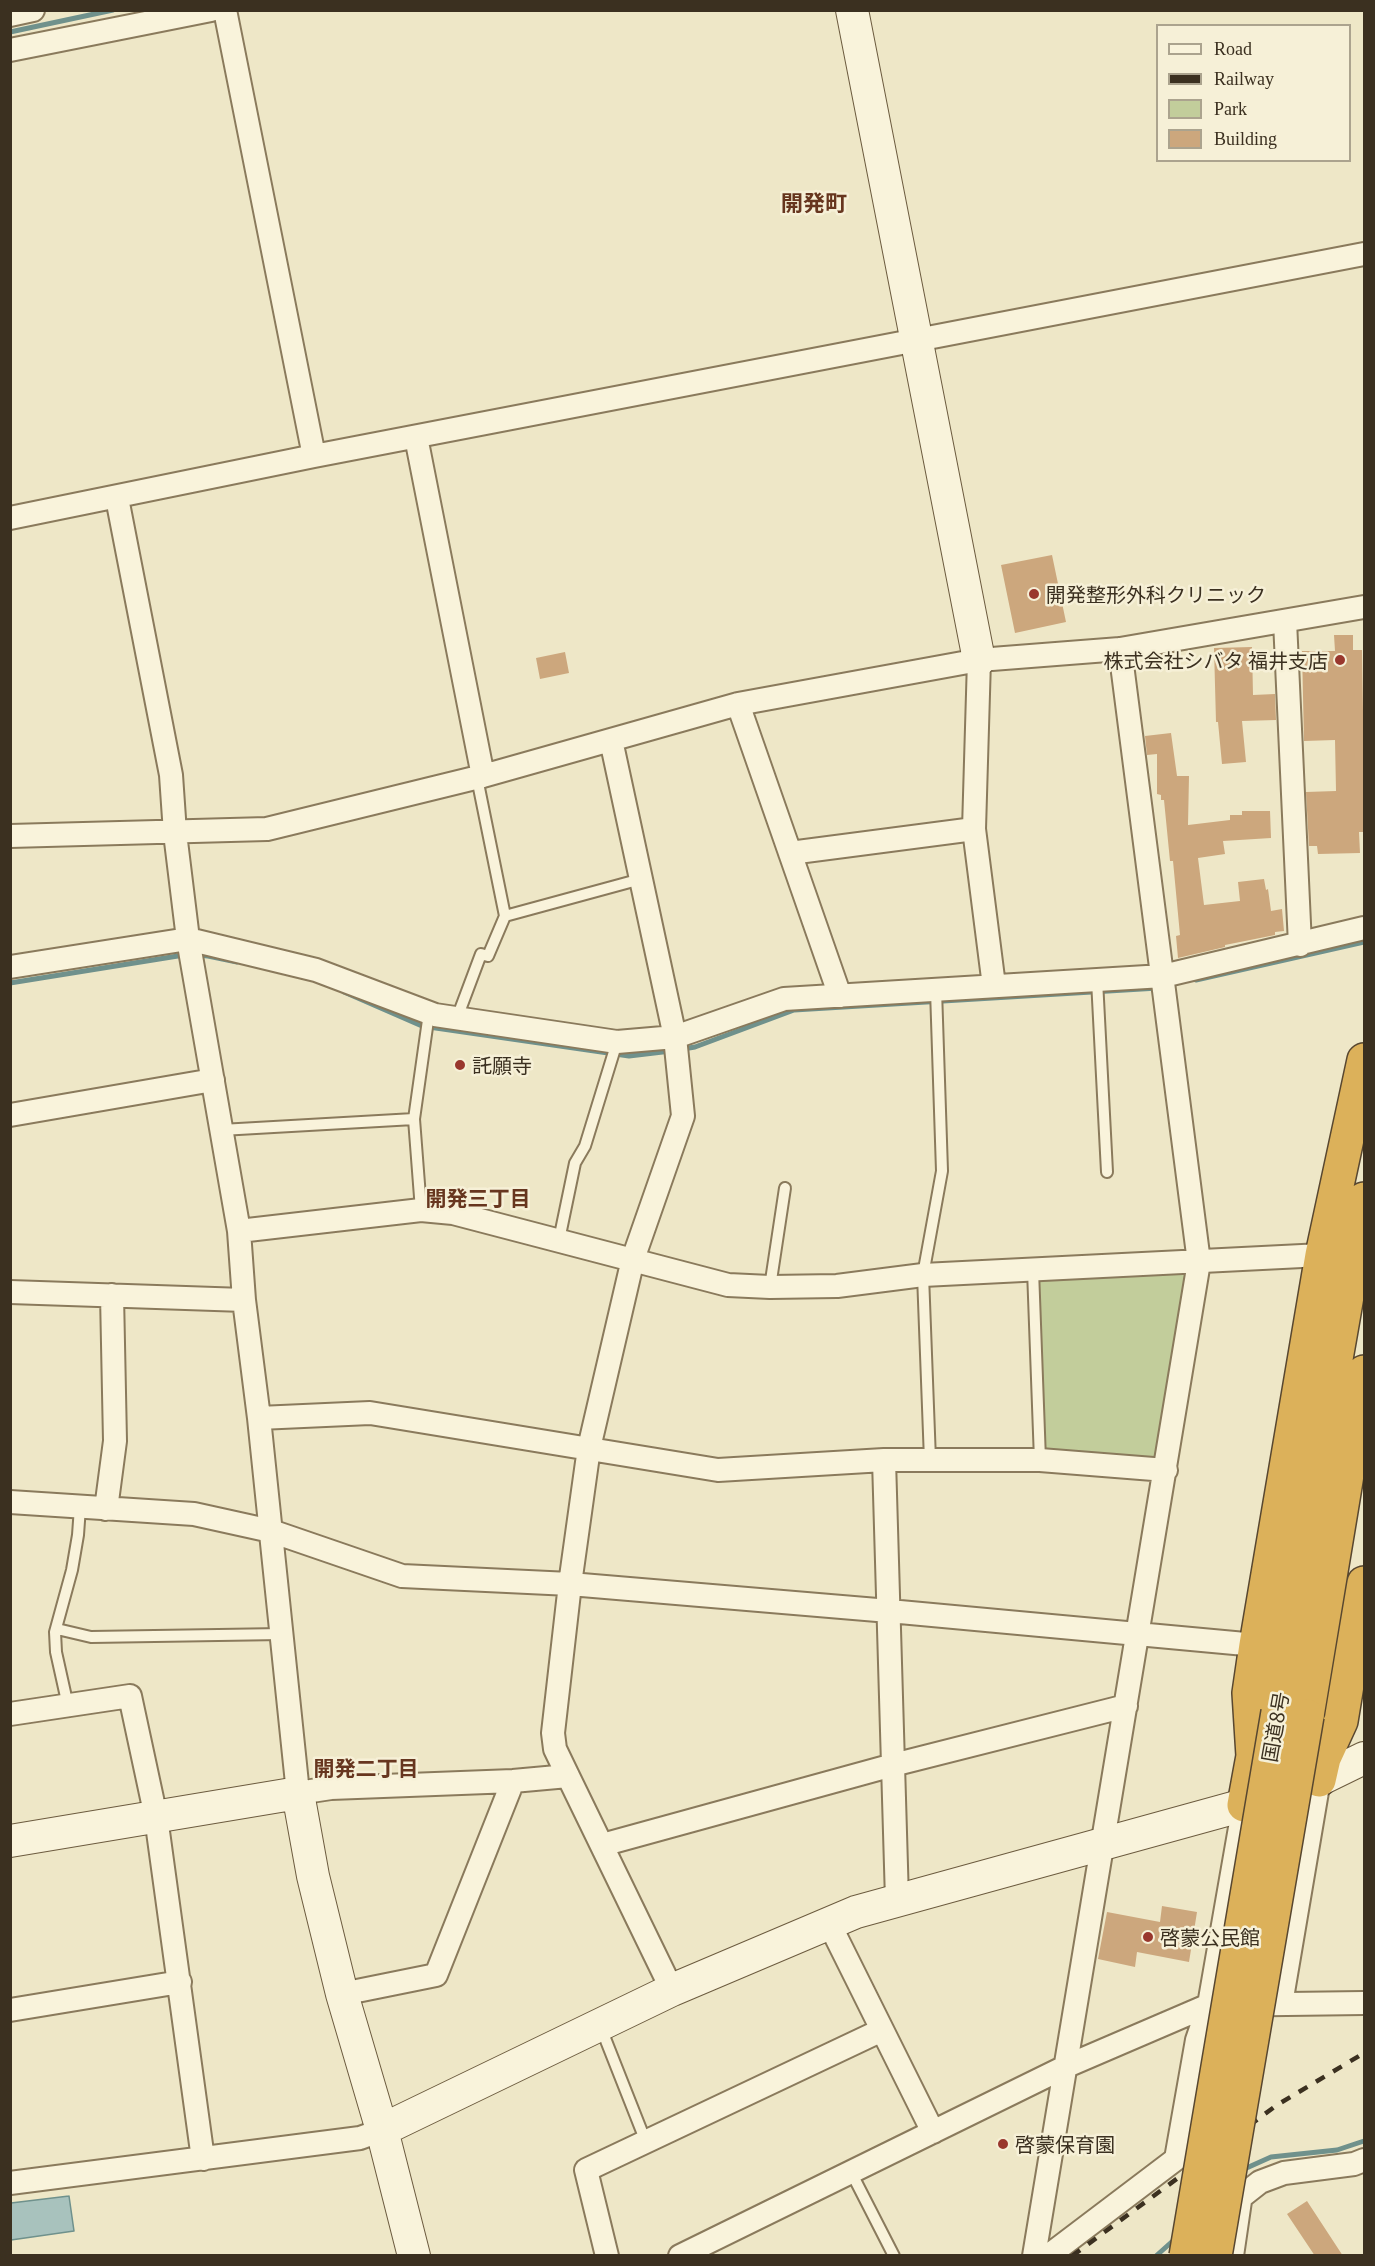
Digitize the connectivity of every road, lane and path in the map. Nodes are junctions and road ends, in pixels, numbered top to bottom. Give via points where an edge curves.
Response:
1 (33, 10) edge
2 (211, 10) edge
3 (225, 10) edge
4 (852, 10) edge
5 (10, 15) edge
6 (10, 50) edge
7 (1365, 254) edge
8 (916, 339) junction
9 (416, 437) junction
10 (314, 456) junction
11 (117, 498) junction
12 (10, 518) edge
13 (1365, 607) edge
14 (1284, 621) junction
15 (1120, 649) junction
16 (979, 660) junction
17 (738, 704) junction
18 (611, 740) junction
19 (480, 777) junction
20 (974, 829) junction
21 (175, 833) junction
22 (10, 836) edge
23 (790, 853) junction
24 (641, 879) junction
25 (506, 916) junction
26 (1365, 928) edge
27 (188, 939) junction
28 (1300, 945) junction
29 (10, 967) edge
30 (1163, 976) junction
31 (1097, 980) junction
32 (994, 986) junction
33 (936, 990) junction
34 (840, 996) junction
35 (429, 1013) junction
36 (457, 1018) junction
37 (675, 1037) junction
38 (617, 1042) junction
39 (1365, 1060) edge
40 (213, 1080) junction
41 (10, 1115) edge
42 (414, 1119) junction
43 (222, 1130) junction
44 (1107, 1172) dead end
45 (785, 1188) dead end
46 (1365, 1199) edge
47 (421, 1210) junction
48 (239, 1231) junction
49 (559, 1240) junction
50 (1322, 1255) junction
51 (633, 1259) junction
52 (1199, 1262) junction
53 (1033, 1270) junction
54 (923, 1275) junction
55 (770, 1287) junction
56 (10, 1292) edge
57 (112, 1295) junction
58 (244, 1300) junction
59 (1365, 1372) edge
60 (259, 1418) junction
61 (589, 1448) junction
62 (884, 1460) junction
63 (930, 1460) junction
64 (1040, 1460) junction
65 (1166, 1470) junction
66 (10, 1502) edge
67 (80, 1507) junction
68 (106, 1509) junction
69 (271, 1531) junction
70 (1365, 1583) edge
71 (570, 1584) junction
72 (889, 1611) junction
73 (57, 1629) junction
74 (282, 1634) junction
75 (1138, 1636) junction
76 (1256, 1646) junction
77 (68, 1706) junction
78 (1126, 1706) junction
79 (10, 1714) edge
80 (1292, 1714) junction
81 (1365, 1758) edge
82 (893, 1765) junction
83 (568, 1776) junction
84 (1319, 1780) junction
85 (513, 1781) junction
86 (298, 1793) junction
87 (1244, 1805) junction
88 (156, 1817) junction
89 (10, 1841) edge
90 (602, 1845) junction
91 (1103, 1846) junction
92 (897, 1900) junction
93 (830, 1923) junction
94 (180, 1982) junction
95 (672, 1990) junction
96 (342, 1994) junction
97 (1281, 2004) junction
98 (1365, 2004) edge
99 (1209, 2005) junction
100 (10, 2010) edge
101 (600, 2025) junction
102 (882, 2030) junction
103 (1067, 2066) junction
104 (382, 2130) junction
105 (933, 2132) junction
106 (646, 2142) junction
107 (203, 2159) junction
108 (1365, 2160) edge
109 (851, 2172) junction
110 (10, 2183) edge
111 (1241, 2197) junction
112 (414, 2256) edge
113 (608, 2256) edge
114 (680, 2256) edge
115 (894, 2256) edge
116 (1034, 2256) edge
117 (1048, 2256) edge
118 (1168, 2256) edge
119 (1186, 2256) edge
120 (1215, 2256) edge
121 (1232, 2256) edge

1 - 5 street
2 - 6 street
3 - 10 street
4 - 8 street
7 - 8 street
8 - 9 street
8 - 16 street
9 - 10 street
9 - 19 street
10 - 11 street
11 - 12 street
11 - 21 street via 171,775
13 - 14 street
14 - 15 street
14 - 28 street
15 - 16 street
15 - 30 street
16 - 17 street
16 - 20 street
17 - 18 street
17 - 23 street
18 - 19 street
18 - 24 street
19 - 21 street via 267,829
19 - 25 lane
20 - 23 street
20 - 32 street
21 - 22 street
21 - 27 street
23 - 34 street
24 - 25 lane
24 - 37 street
25 - 36 lane via 488,956 481,954
26 - 28 street
27 - 29 street
27 - 35 street via 316,970
27 - 40 street
28 - 30 street
30 - 31 street
30 - 52 street
31 - 32 street
31 - 44 lane
32 - 33 street
33 - 34 street
33 - 54 lane via 942,1171
34 - 37 street via 784,999
35 - 36 street
35 - 42 lane
36 - 38 street
37 - 38 street
37 - 51 street via 683,1116
38 - 49 lane via 585,1146 575,1163
39 - 50 highway
40 - 41 street
40 - 43 street
42 - 43 lane
42 - 47 lane
43 - 48 street
45 - 55 lane
46 - 80 highway, 国道8号 via 1337,1353
47 - 48 street
47 - 49 street via 453,1213
48 - 58 street
49 - 51 street
50 - 52 street
50 - 76 highway via 1304,1432
51 - 55 street via 728,1285
51 - 61 street
52 - 53 street
52 - 65 street
53 - 54 street
53 - 64 lane
54 - 55 street via 837,1286
54 - 63 lane
56 - 57 street
57 - 58 street
57 - 68 street via 115,1440
58 - 60 street
59 - 80 highway, 国道8号
60 - 61 street via 370,1413
60 - 69 street
61 - 62 street via 718,1470
61 - 71 street
62 - 63 street
62 - 72 street
63 - 64 street
64 - 65 street
65 - 75 street
66 - 67 street
67 - 68 street
67 - 73 lane via 72,1570
68 - 69 street via 194,1514
69 - 71 street via 402,1576
69 - 74 street
70 - 84 highway via 1341,1721 1324,1758
71 - 72 street
71 - 83 street via 553,1733 555,1749
72 - 75 street
72 - 82 street
73 - 74 lane via 91,1637
73 - 77 lane via 56,1652
74 - 86 street
75 - 76 street
75 - 78 street
76 - 87 highway via 1249,1693 1253,1756
77 - 79 street
77 - 88 street via 130,1696
78 - 82 street
78 - 91 street
80 - 119 highway, 国道8号, bridge
80 - 120 highway, 国道8号, bridge
81 - 84 street
82 - 90 street
82 - 92 street
83 - 85 street
83 - 90 street
84 - 87 street
84 - 97 street
85 - 86 street via 331,1788
85 - 96 street via 436,1975
86 - 88 street
86 - 96 street via 313,1876
87 - 91 street
87 - 99 street
88 - 89 street
88 - 94 street
90 - 95 street
91 - 92 street
91 - 103 street
92 - 93 street
93 - 95 street
93 - 102 street
94 - 100 street
94 - 107 street
95 - 101 street
96 - 104 street
97 - 98 street
97 - 99 street
99 - 103 street
99 - 117 street via 1197,2040 1176,2158
101 - 104 street
101 - 106 lane
102 - 105 street
102 - 106 street
103 - 105 street
103 - 116 street
104 - 107 street via 360,2138
104 - 112 street
105 - 109 street
106 - 113 street via 586,2170
107 - 110 street
108 - 111 street via 1284,2173 1260,2182
109 - 114 street
109 - 115 lane
111 - 118 street
111 - 121 street

